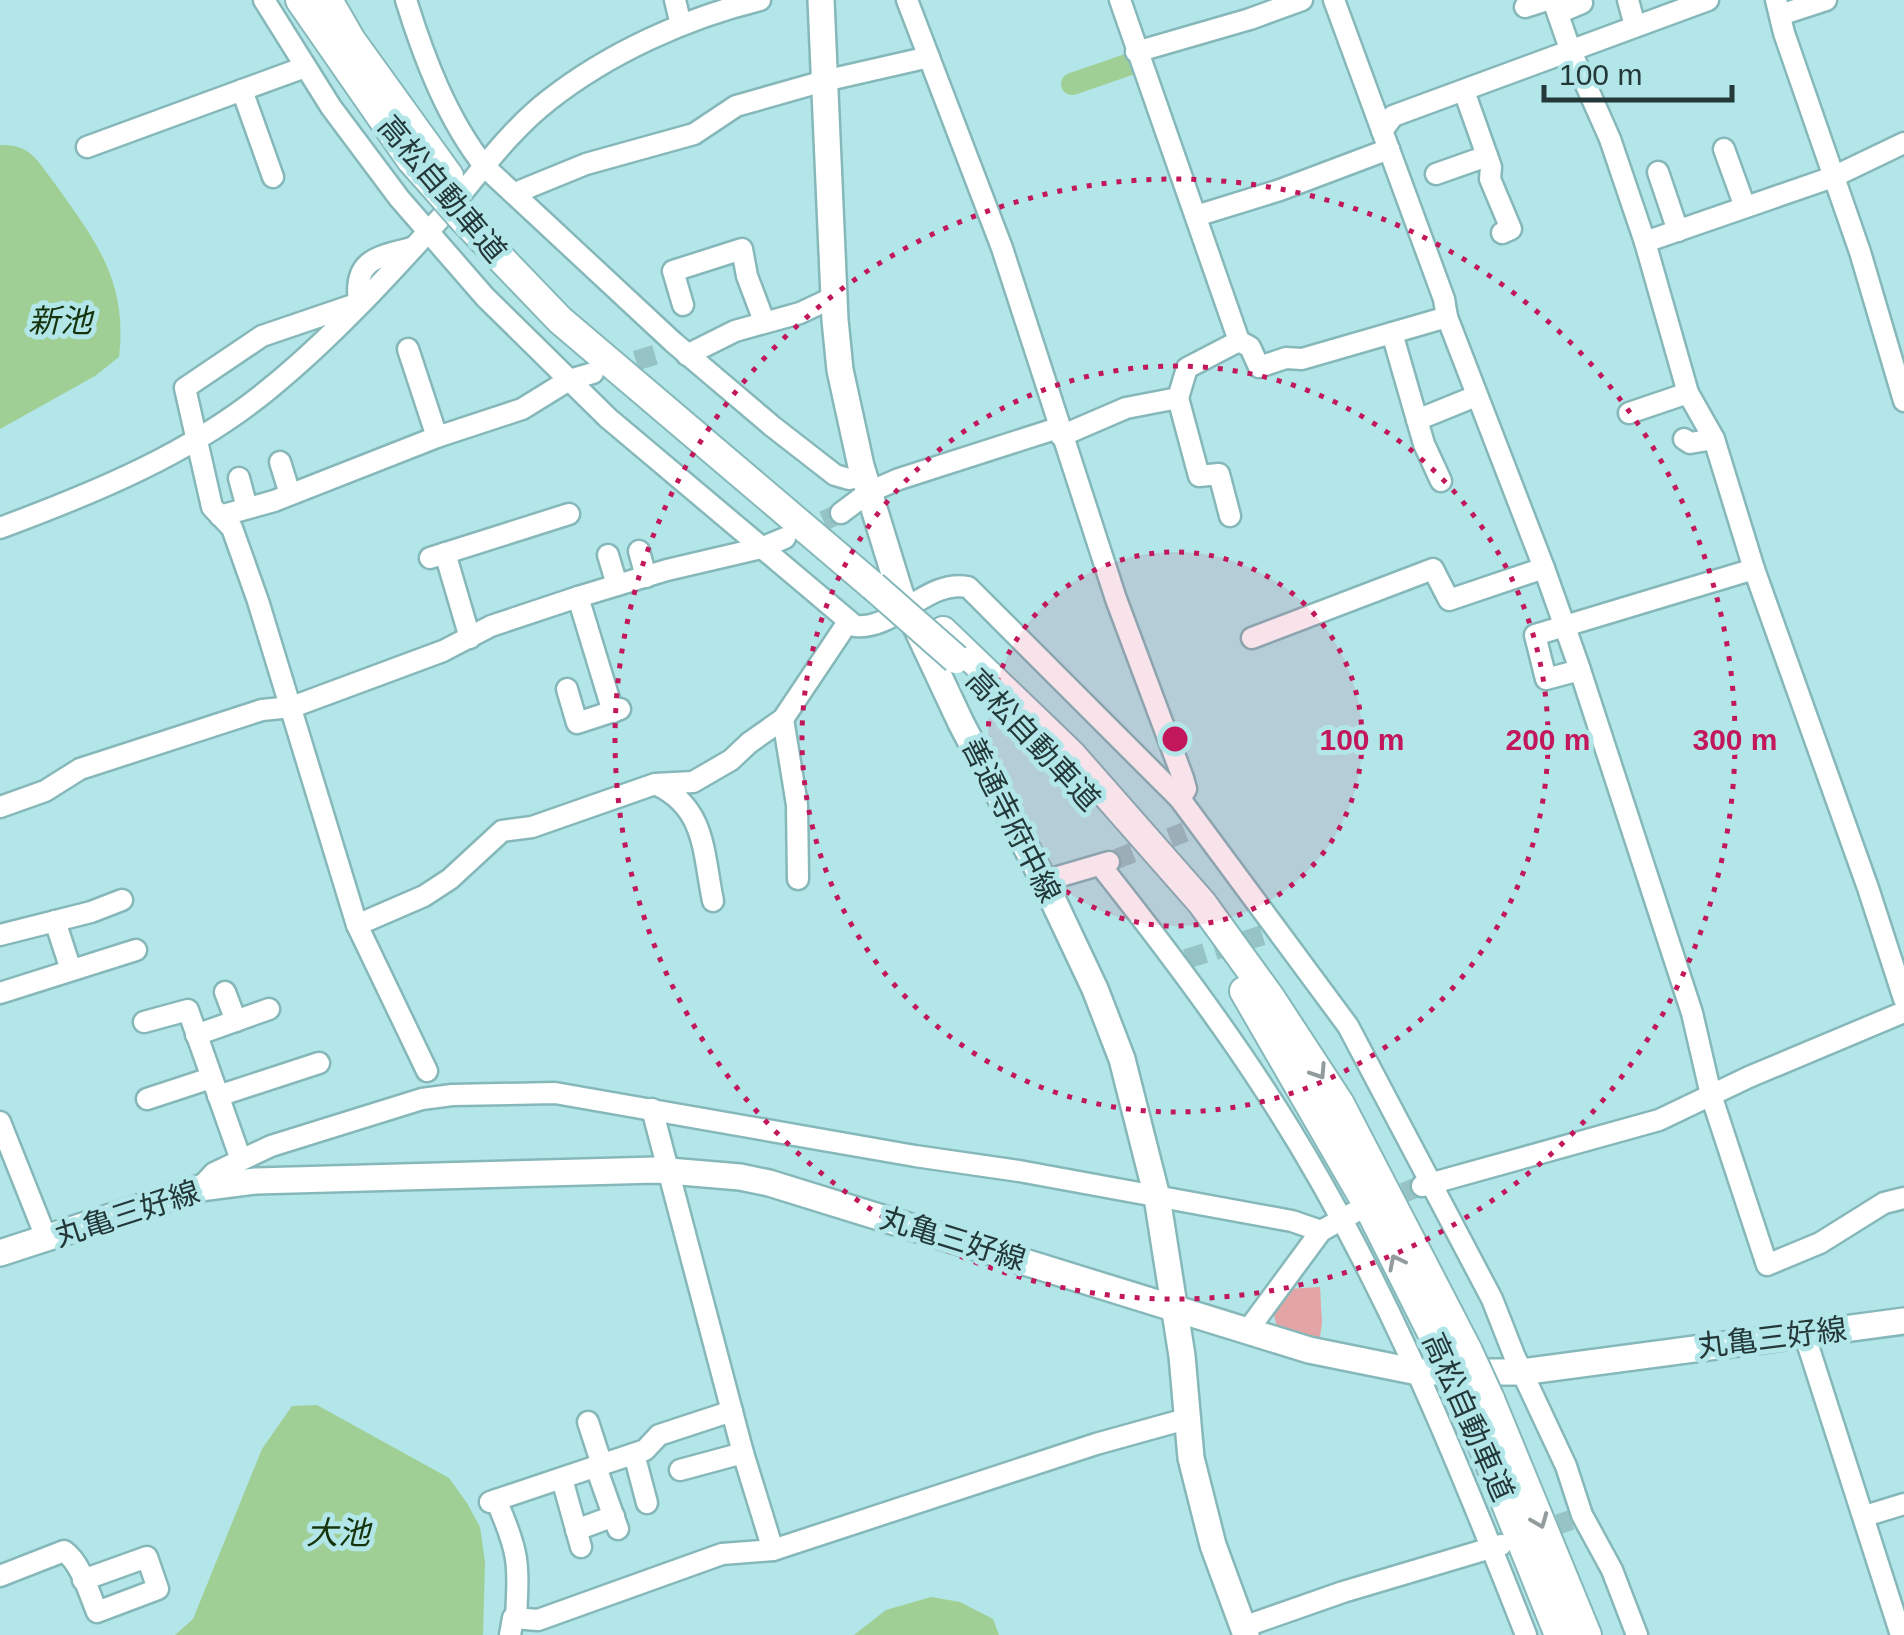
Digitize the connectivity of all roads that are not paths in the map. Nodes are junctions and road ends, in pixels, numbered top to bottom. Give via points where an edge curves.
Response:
1 (264, 0) edge
2 (300, 0) edge
3 (328, 0) edge
4 (406, 0) edge
5 (676, 0) edge
6 (760, 0) edge
7 (821, 0) edge
8 (907, 0) edge
9 (1120, 0) edge
10 (1302, 0) edge
11 (1334, 0) edge
12 (1628, 0) edge
13 (1826, 0) edge
14 (1582, 3) dead end
15 (1694, 3) edge
16 (1553, 4) edge
17 (1525, 7) dead end
18 (1778, 8) edge
19 (681, 26) junction
20 (1636, 26) junction
21 (1570, 48) junction
22 (1136, 52) junction
23 (929, 57) junction
24 (304, 66) junction
25 (824, 81) junction
26 (242, 90) junction
27 (1464, 92) junction
28 (1385, 140) junction
29 (1904, 143) edge
30 (87, 147) dead end
31 (1724, 149) dead end
32 (1487, 156) junction
33 (485, 167) junction
34 (1658, 172) dead end
35 (1437, 175) dead end
36 (274, 177) dead end
37 (1833, 177) junction
38 (443, 182) junction
39 (516, 193) junction
40 (1746, 207) junction
41 (1196, 216) junction
42 (429, 230) junction
43 (1678, 231) junction
44 (1502, 233) dead end
45 (1645, 242) junction
46 (834, 297) junction
47 (359, 304) junction
48 (682, 305) dead end
49 (1448, 317) junction
50 (764, 321) junction
51 (1392, 333) junction
52 (1239, 341) junction
53 (408, 349) dead end
54 (673, 350) junction
55 (593, 373) tunnel mouth
56 (570, 380) junction
57 (1688, 392) junction
58 (1476, 396) junction
59 (1178, 398) junction
60 (1904, 400) edge
61 (1629, 413) dead end
62 (1417, 420) junction
63 (1059, 432) junction
64 (437, 437) junction
65 (197, 439) junction
66 (1714, 439) junction
67 (1684, 440) dead end
68 (280, 462) dead end
69 (239, 478) dead end
70 (1441, 481) dead end
71 (866, 484) junction
72 (290, 494) junction
73 (247, 508) junction
74 (569, 514) dead end
75 (841, 514) tunnel mouth
76 (220, 516) junction
77 (1230, 516) dead end
78 (0, 528) edge
79 (785, 538) tunnel mouth
80 (761, 548) junction
81 (639, 551) dead end
82 (608, 555) dead end
83 (1544, 568) junction
84 (1754, 569) junction
85 (870, 575) junction
86 (646, 577) junction
87 (618, 586) junction
88 (578, 597) junction
89 (906, 608) junction
90 (848, 622) junction
91 (1564, 626) junction
92 (470, 638) junction
93 (1252, 638) dead end
94 (1580, 670) junction
95 (567, 689) dead end
96 (292, 708) junction
97 (783, 719) junction
98 (656, 784) junction
99 (1180, 799) junction
100 (0, 807) edge
101 (798, 879) dead end
102 (1044, 881) junction
103 (122, 900) dead end
104 (713, 900) dead end
105 (55, 921) junction
106 (357, 925) junction
107 (0, 935) edge
108 (136, 950) dead end
109 (70, 970) junction
110 (225, 992) dead end
111 (0, 993) edge
112 (1904, 999) edge
113 (268, 1009) dead end
114 (1904, 1012) edge
115 (236, 1020) junction
116 (144, 1022) dead end
117 (196, 1035) junction
118 (320, 1063) dead end
119 (427, 1071) dead end
120 (214, 1087) junction
121 (1711, 1095) junction
122 (148, 1100) dead end
123 (652, 1109) junction
124 (0, 1122) edge
125 (241, 1160) junction
126 (670, 1170) junction
127 (1426, 1185) junction
128 (200, 1188) junction
129 (1157, 1197) junction
130 (1904, 1198) edge
131 (1348, 1215) junction
132 (1321, 1231) junction
133 (46, 1240) junction
134 (0, 1254) edge
135 (1175, 1307) junction
136 (1904, 1321) edge
137 (1248, 1330) junction
138 (1804, 1332) junction
139 (1454, 1350) junction
140 (1418, 1372) junction
141 (1522, 1372) junction
142 (1476, 1398) junction
143 (732, 1412) junction
144 (1186, 1419) junction
145 (588, 1422) dead end
146 (744, 1453) junction
147 (634, 1454) junction
148 (599, 1466) junction
149 (680, 1470) dead end
150 (562, 1479) junction
151 (647, 1503) dead end
152 (1904, 1504) edge
153 (1866, 1516) junction
154 (1497, 1546) junction
155 (774, 1550) junction
156 (0, 1576) edge
157 (83, 1580) dead end
158 (513, 1626) edge
159 (1244, 1631) edge
160 (1526, 1635) edge
161 (1560, 1635) edge
162 (1587, 1635) edge
163 (1638, 1635) edge
164 (1901, 1635) edge

1 - 24 street
2 - 38 highway, 高松自動車道 via 411,160
3 - 38 highway, 高松自動車道
4 - 33 street via 447,105
5 - 19 street
6 - 19 street
7 - 25 main road, 善通寺府中線
8 - 23 street
9 - 22 street
10 - 22 street
11 - 28 street
12 - 20 street
13 - 18 street
14 - 16 street
15 - 20 street
16 - 17 street
16 - 21 street
18 - 37 street
19 - 33 street via 626,51 549,100
20 - 21 street
21 - 27 street
21 - 45 street
22 - 41 street
23 - 25 street
23 - 63 street via 1002,248
24 - 26 street
24 - 42 street
25 - 39 street via 736,106 694,134 586,164
25 - 46 main road, 善通寺府中線
26 - 30 street
26 - 36 street
27 - 28 street via 1393,116
27 - 32 street
28 - 41 street via 1280,190
28 - 49 street
29 - 37 street
31 - 40 street
32 - 35 street
32 - 44 street via 1511,229
33 - 39 street
33 - 42 street
34 - 43 street
37 - 40 street
37 - 60 street
38 - 85 highway, 高松自動車道 via 649,382
39 - 54 street
40 - 43 street
41 - 52 street
42 - 47 street
42 - 56 street via 485,297
43 - 45 street
45 - 57 street
46 - 50 street
46 - 71 main road, 善通寺府中線 via 840,370
47 - 65 street via 268,390
47 - 65 street via 262,336 185,388
48 - 50 street via 673,271 742,249
49 - 51 street
49 - 58 street
50 - 54 street
51 - 52 street via 1259,367 1250,347
51 - 62 street
52 - 59 street via 1187,368
53 - 64 street
54 - 71 street via 835,476
55 - 56 street
56 - 64 street via 522,409
56 - 80 street
57 - 61 street
57 - 66 street
58 - 62 street
58 - 83 street
59 - 63 street
59 - 77 street via 1199,476 1219,474
62 - 70 street
63 - 71 street
63 - 99 street via 1184,778
64 - 72 street
65 - 76 street via 212,508
65 - 78 street via 80,498
66 - 67 street
66 - 84 street
68 - 72 street
69 - 73 street
71 - 75 street
71 - 89 main road, 善通寺府中線
72 - 73 street
73 - 76 street
74 - 92 street via 438,556
76 - 96 street via 232,528
79 - 80 street
80 - 86 street
80 - 90 street
81 - 86 street
82 - 87 street
83 - 91 street
83 - 93 street via 1449,600 1433,569
84 - 91 street
84 - 112 street
139 -> 85 highway, 高松自動車道, bridge via 1250,999 1184,910 1060,762
85 -> 139 highway, 高松自動車道 via 939,626 1071,754 1202,903 1340,1104
86 - 87 street
87 - 88 street
88 - 92 street
88 - 95 street via 617,710 578,723
89 - 90 street via 871,626
89 - 99 street via 946,586 968,587
89 - 102 main road, 善通寺府中線
90 - 97 street
91 - 94 street
91 - 94 street via 1535,635 1546,679
92 - 96 street
94 - 121 street via 1692,1014
96 - 100 street via 262,710 136,750
96 - 106 street
97 - 98 street via 693,782
97 - 101 street via 797,806
98 - 104 street via 677,794 699,827
98 - 106 street via 502,831 437,888
99 - 127 street via 1193,829 1348,1026
102 - 129 main road, 善通寺府中線 via 1122,1058
102 - 131 street via 1107,863 1182,961
103 - 105 street via 74,909
105 - 107 street
105 - 109 street
106 - 119 street
108 - 109 street
109 - 111 street
110 - 115 street
113 - 115 street
114 - 121 street
115 - 117 street
116 - 117 street via 188,1010
117 - 120 street
118 - 120 street via 282,1081
120 - 122 street
120 - 125 street
121 - 127 street via 1659,1120
121 - 130 street via 1767,1265 1820,1243 1884,1202
123 - 125 street via 555,1093 452,1095 349,1120
123 - 126 street
123 - 129 street
124 - 133 street
125 - 128 street via 214,1172
126 - 128 main road, 丸亀三好線
126 - 135 main road, 丸亀三好線 via 740,1176
126 - 143 street
127 - 141 street via 1492,1299
128 - 133 main road, 丸亀三好線
129 - 132 street
129 - 135 main road, 善通寺府中線
131 - 132 street
131 - 140 street
132 - 137 street
133 - 134 main road, 丸亀三好線
135 - 137 main road, 丸亀三好線
135 - 144 main road, 善通寺府中線
136 - 138 main road, 丸亀三好線
137 - 140 main road, 丸亀三好線
138 - 141 main road, 丸亀三好線
138 - 153 street
139 - 142 highway, 高松自動車道, bridge
140 - 141 main road, 丸亀三好線
140 - 154 street
141 - 163 street via 1566,1466 1576,1518 1612,1570
142 - 161 highway, 高松自動車道
142 -> 162 highway, 高松自動車道
143 - 146 street
143 - 147 street via 659,1435
144 - 155 street
144 - 159 main road, 善通寺府中線 via 1205,1518
145 - 148 street
146 - 149 street
146 - 155 street
147 - 148 street
147 - 151 street
148 - 150 street
148 - 150 street via 616,1522 578,1538
150 - 158 street via 493,1501 516,1544
152 - 153 street
153 - 164 street
154 - 159 street via 1342,1592
154 - 160 street
155 - 158 street via 722,1554
156 - 157 street via 64,1551

